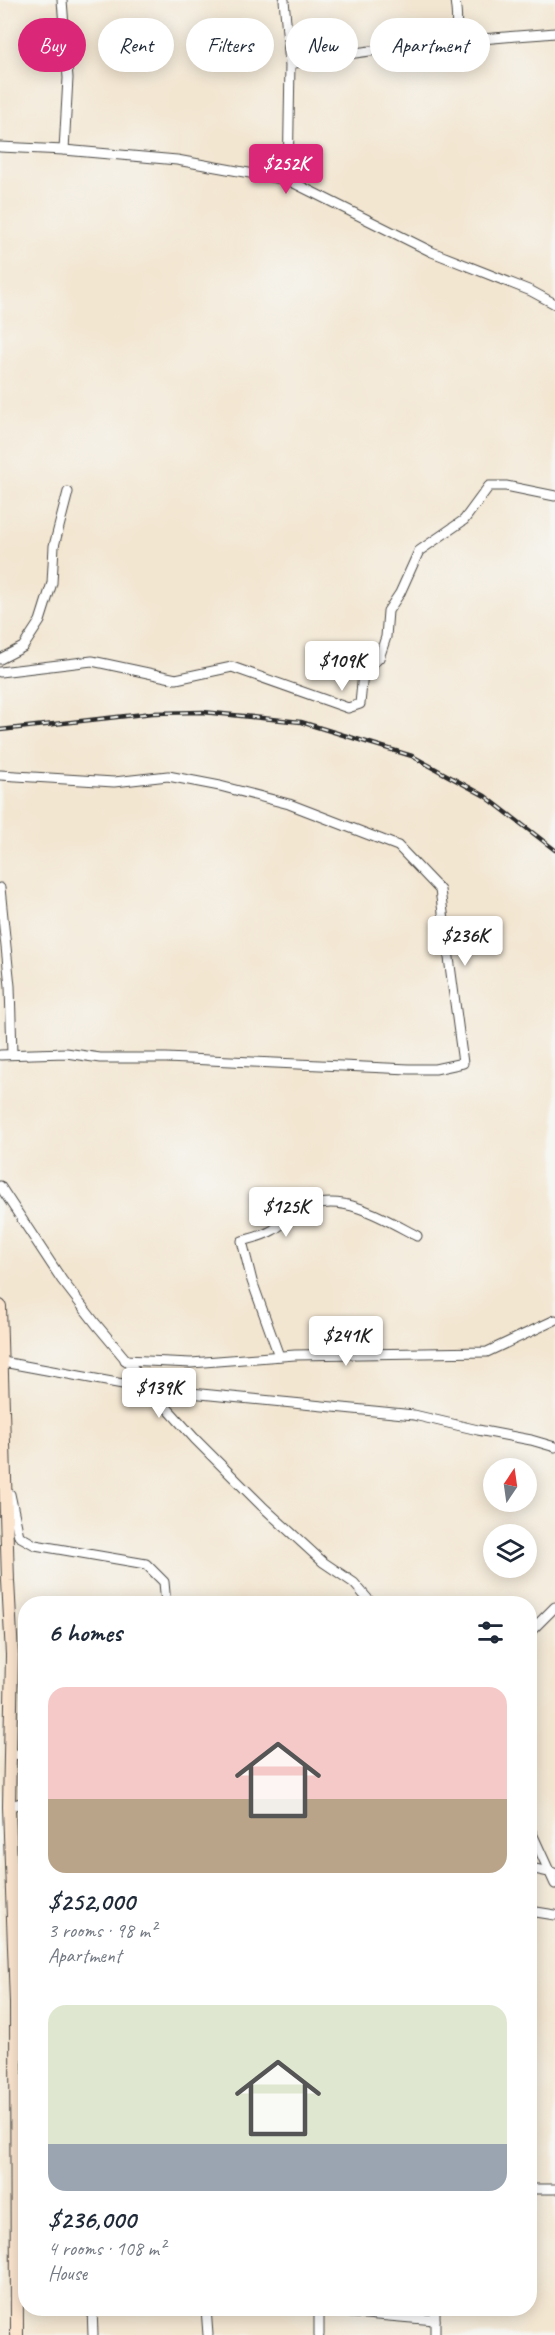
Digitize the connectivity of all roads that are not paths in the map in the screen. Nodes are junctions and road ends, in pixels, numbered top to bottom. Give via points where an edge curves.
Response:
1 (62, 0) edge
2 (284, 0) edge
3 (455, 0) edge
4 (457, 18) edge
5 (286, 21) edge
6 (555, 33) edge
7 (490, 38) edge
8 (290, 72) edge
9 (0, 147) edge
10 (64, 150) junction
11 (288, 180) junction
12 (555, 304) edge
13 (68, 492) dead end
14 (555, 496) edge
15 (0, 659) edge
16 (0, 672) edge
17 (0, 775) edge
18 (0, 888) edge
19 (12, 1054) junction
20 (0, 1055) edge
21 (0, 1186) edge
22 (417, 1236) dead end
23 (0, 1306) edge
24 (555, 1320) edge
25 (279, 1356) junction
26 (125, 1360) junction
27 (3, 1362) junction
28 (150, 1389) junction
29 (555, 1447) edge
30 (5, 1474) junction
31 (165, 1596) edge
32 (365, 1596) edge
33 (555, 1607) edge
34 (537, 1625) edge
35 (6, 1654) edge
36 (10, 1753) junction
37 (18, 1754) edge
38 (6, 1801) edge
39 (537, 1842) edge
40 (537, 1870) edge
41 (553, 1873) edge
42 (555, 1884) edge
43 (537, 1912) edge
44 (555, 1915) edge
45 (18, 2093) edge
46 (537, 2189) edge
47 (555, 2189) edge
48 (19, 2316) edge
49 (92, 2316) edge
50 (207, 2316) edge
51 (319, 2316) edge
52 (393, 2316) edge
53 (435, 2316) edge
54 (435, 2320) junction
55 (17, 2335) edge
56 (93, 2335) edge
57 (208, 2335) edge
58 (319, 2335) edge
59 (435, 2335) edge

1 - 10 street via 68,78
2 - 5 street
3 - 4 street
6 - 7 street
8 - 11 street
9 - 10 street
10 - 11 street via 177,160
11 - 12 street via 422,248
13 - 15 street via 54,546 52,583 40,621 23,647
14 - 16 street via 489,486 464,520 419,551 388,611 379,658 363,673 360,704 348,708 232,667 176,679 92,661
17 - 19 street via 114,782 168,776 289,804 398,846 440,890 463,1064 409,1069 100,1058 66,1053
18 - 19 street
19 - 20 street
21 - 26 street via 62,1280
22 - 25 street via 367,1212 330,1204 313,1206 271,1232 242,1241
23 - 27 main road
24 - 25 street via 487,1352
25 - 26 street via 191,1363
26 - 28 street
27 - 28 street
27 - 30 main road
28 - 29 street via 414,1415
28 - 32 street via 262,1506
30 - 31 street via 18,1536 35,1545 146,1564 164,1582
30 - 35 main road
33 - 34 street
35 - 36 main road
36 - 37 street
36 - 38 main road
38 - 45 main road
39 - 41 street
40 - 41 street
41 - 42 street
43 - 44 street
46 - 47 street
48 - 55 main road
49 - 56 street
50 - 57 street
51 - 58 street
52 - 54 street
53 - 54 street
54 - 59 street

